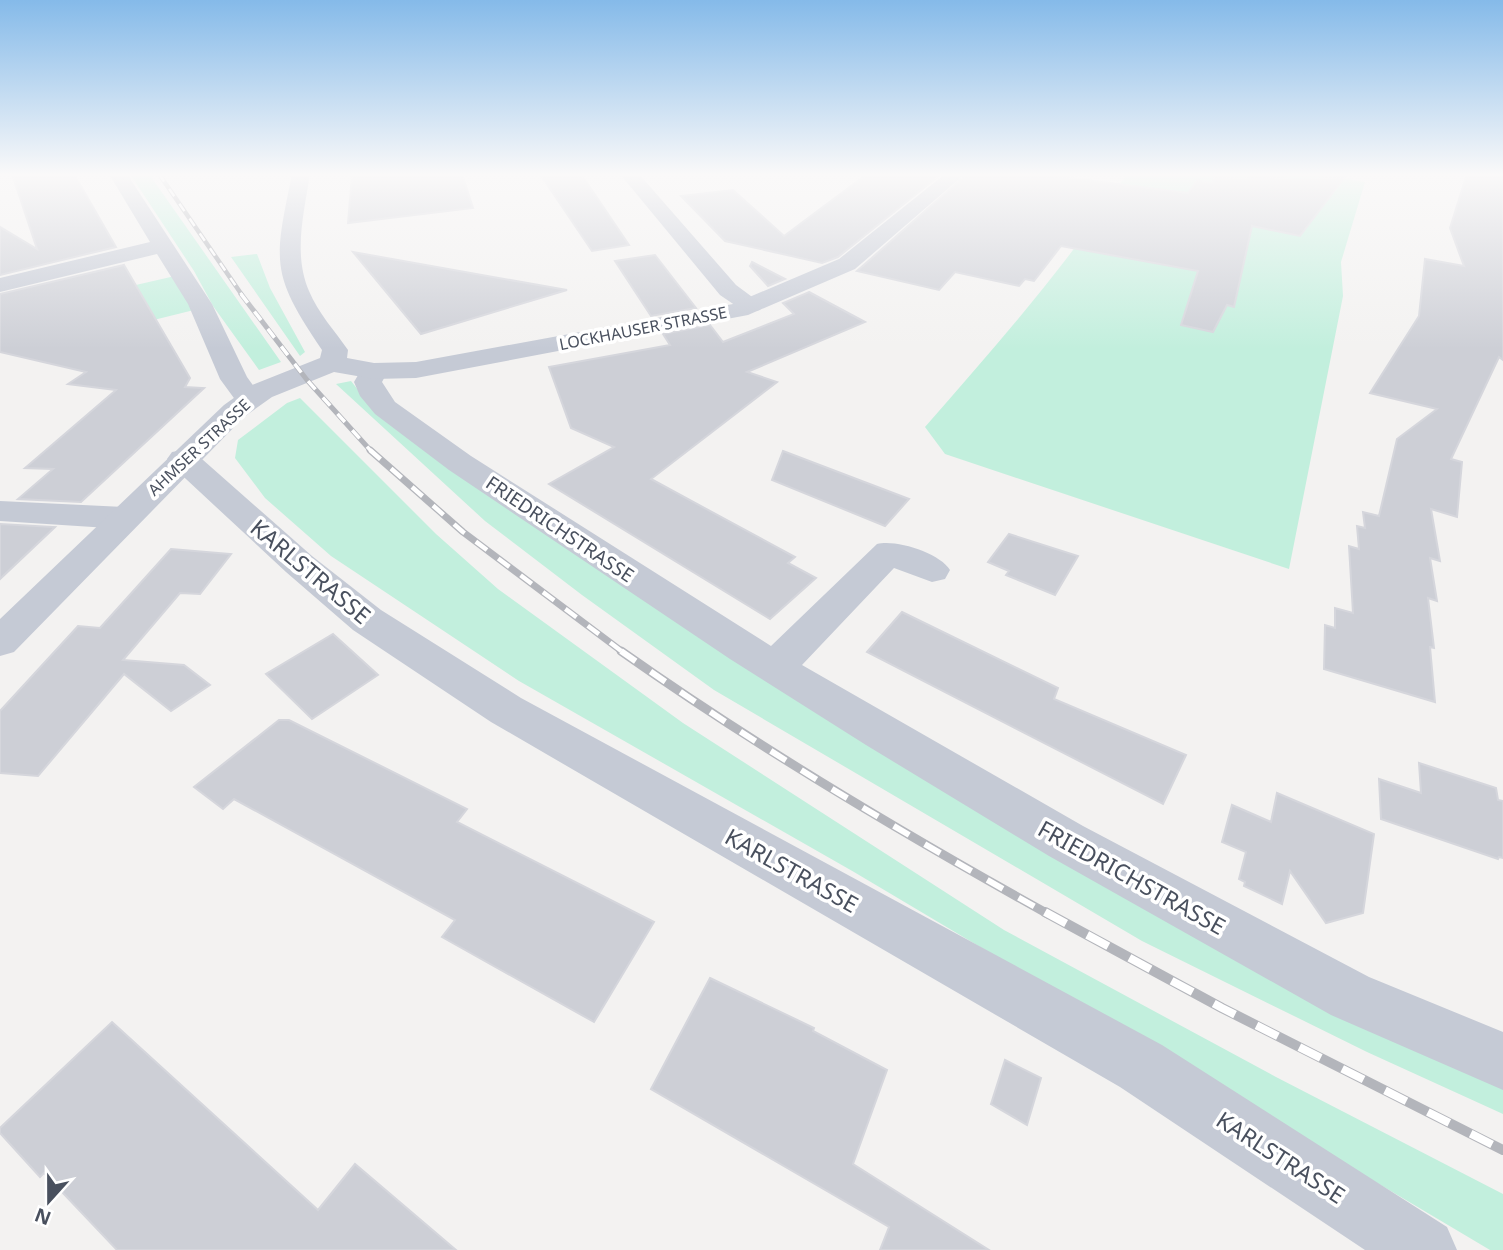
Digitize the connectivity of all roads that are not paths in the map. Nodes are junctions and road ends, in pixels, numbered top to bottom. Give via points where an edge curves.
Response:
1 (154, 232) edge
2 (291, 232) edge
3 (679, 232) edge
4 (885, 232) edge
5 (163, 246) junction
6 (0, 285) edge
7 (751, 305) junction
8 (332, 363) junction
9 (373, 371) junction
10 (249, 398) junction
11 (183, 459) junction
12 (0, 511) edge
13 (124, 518) junction
14 (932, 570) dead end
15 (0, 642) edge
16 (775, 667) junction
17 (1503, 1061) edge
18 (1423, 1250) edge

1 - 5 street
2 - 8 street via 290,262 296,289 335,349
3 - 7 street via 728,290
4 - 7 street, LOCKHAUSER STRASSE via 847,264
5 - 6 street
5 - 10 street via 200,304 234,379
7 - 9 street, LOCKHAUSER STRASSE via 443,365
8 - 9 street, LOCKHAUSER STRASSE
8 - 10 street, AHMSER STRASSE
9 - 16 street, FRIEDRICHSTRASSE via 368,382 385,408 581,544
10 - 11 street, AHMSER STRASSE
11 - 13 street, AHMSER STRASSE
11 - 18 street, KARLSTRASSE via 368,620 506,710 1140,1066
12 - 13 street
13 - 15 street, AHMSER STRASSE
14 - 16 street via 890,552
16 - 17 street, FRIEDRICHSTRASSE via 1066,841 1350,996

